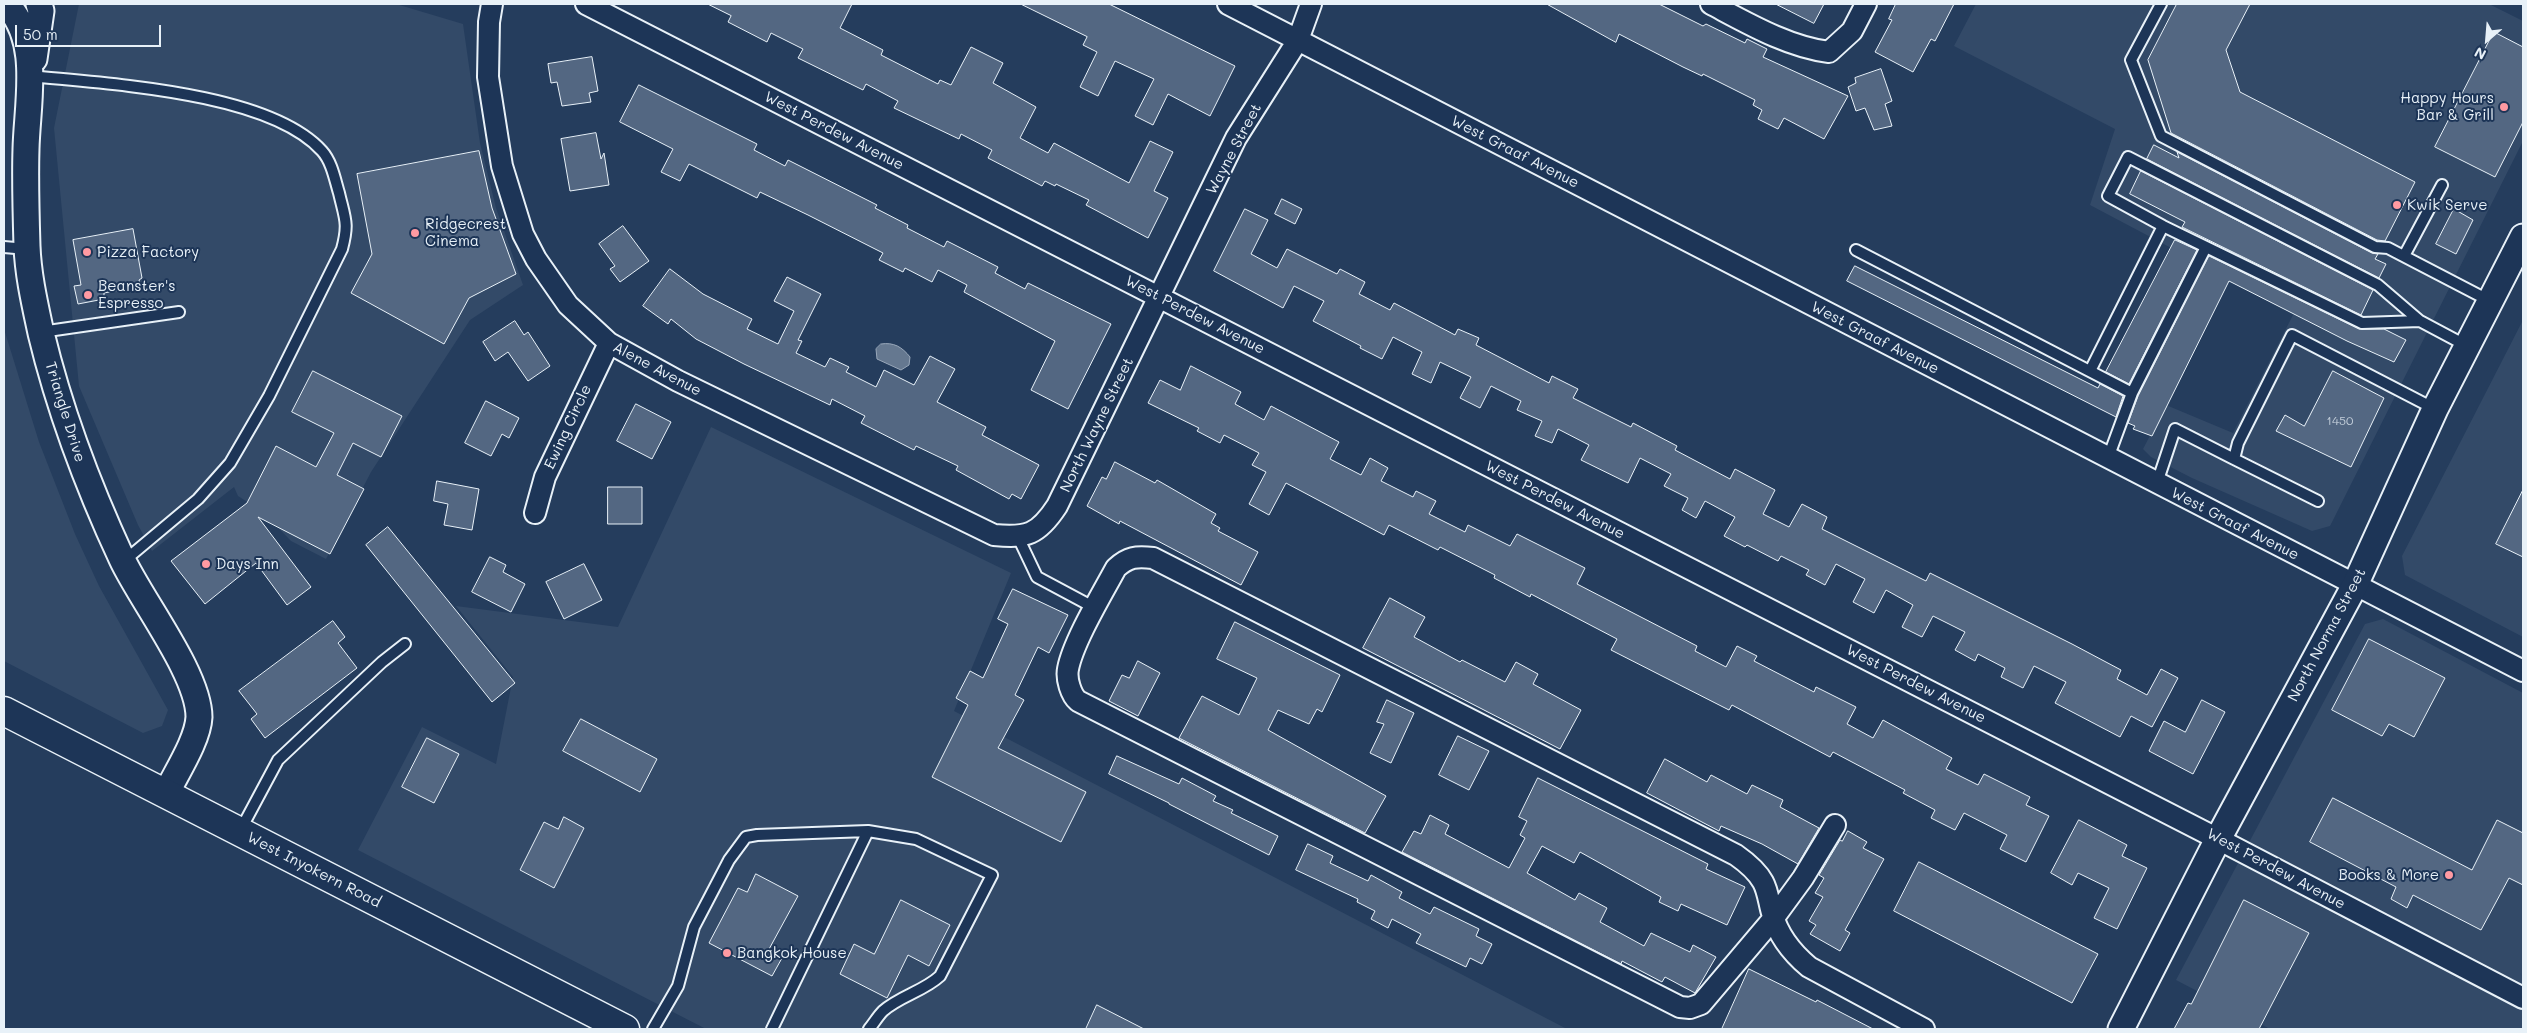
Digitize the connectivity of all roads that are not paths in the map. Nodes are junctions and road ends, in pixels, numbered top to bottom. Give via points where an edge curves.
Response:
1 (6, 4) edge
2 (39, 4) edge
3 (492, 4) edge
4 (586, 4) edge
5 (1228, 4) edge
6 (1311, 4) edge
7 (1711, 4) edge
8 (1866, 4) edge
9 (2161, 4) edge
10 (1298, 40) junction
11 (31, 76) junction
12 (2442, 184) dead end
13 (2162, 226) junction
14 (2523, 237) edge
15 (2206, 247) junction
16 (15, 248) edge
17 (1856, 250) dead end
18 (2404, 256) junction
19 (1160, 297) junction
20 (2491, 301) junction
21 (179, 312) dead end
22 (2420, 321) junction
23 (41, 332) junction
24 (608, 343) junction
25 (2468, 346) junction
26 (2090, 371) junction
27 (2132, 393) junction
28 (2435, 409) junction
29 (2108, 458) junction
30 (2234, 459) junction
31 (2157, 483) junction
32 (2318, 501) dead end
33 (535, 513) dead end
34 (1018, 537) junction
35 (123, 561) junction
36 (2355, 586) junction
37 (1095, 608) junction
38 (405, 644) dead end
39 (2523, 671) edge
40 (4, 711) edge
41 (166, 794) junction
42 (1835, 825) dead end
43 (868, 830) junction
44 (240, 832) junction
45 (2218, 839) junction
46 (1773, 919) junction
47 (2523, 998) edge
48 (625, 1029) edge
49 (654, 1029) edge
50 (772, 1029) edge
51 (869, 1029) edge
52 (1924, 1029) edge
53 (2121, 1029) edge

1 - 11 street, Triangle Drive via 18,20
2 - 11 street via 41,11
3 - 24 street, Alene Avenue via 488,77 502,166 523,234 568,305
4 - 19 street, West Perdew Avenue
5 - 10 street, West Graaf Avenue
6 - 10 street, Wayne Street
7 - 8 street via 1810,50 1829,52 1852,31
9 - 18 lane via 2131,60 2161,136 2376,248 2388,248
10 - 19 street, Wayne Street via 1236,138
10 - 29 street, West Graaf Avenue
11 - 16 street, Triangle Drive
11 - 35 lane via 201,97 282,123 307,137 324,153 334,175 348,228 342,249 269,396 230,462 198,499
12 - 18 lane
13 - 15 lane
13 - 22 lane via 2108,196 2128,157 2378,285
13 - 26 lane
14 - 20 street, North Norma Street
15 - 22 lane via 2362,323
15 - 27 lane
16 - 23 street, Triangle Drive
17 - 26 lane
18 - 20 lane
19 - 34 street, North Wayne Street via 1057,506 1039,530
19 - 45 street, West Perdew Avenue
20 - 25 street, North Norma Street
21 - 23 lane
22 - 25 lane
23 - 35 street, Triangle Drive via 55,389 83,471
24 - 33 street, Ewing Circle via 545,477
24 - 34 street, Alene Avenue via 686,385 994,535
25 - 28 street, North Norma Street
26 - 27 lane
27 - 29 lane
28 - 30 lane via 2292,335 2238,443
28 - 36 street, North Norma Street
29 - 31 street, West Graaf Avenue
30 - 31 lane via 2175,429
30 - 32 lane
31 - 36 street, West Graaf Avenue
34 - 37 lane via 1037,577
35 - 41 street, Triangle Drive via 186,673 196,700 199,717 194,737
36 - 39 street, West Graaf Avenue
36 - 45 street, North Norma Street
37 - 46 street via 1116,568 1126,559 1138,556 1153,558 1736,855 1749,864 1763,882
37 - 46 street via 1068,671 1073,696 1078,701 1669,1003 1690,1008 1701,1004
38 - 44 lane via 278,760
40 - 41 main road, West Inyokern Road
41 - 44 main road, West Inyokern Road
42 - 46 street
43 - 49 lane via 746,837 729,860 694,927 678,986
43 - 50 lane
43 - 51 lane via 916,839 992,875 940,976 932,984 882,1011
44 - 48 main road, West Inyokern Road
45 - 47 street, West Perdew Avenue
45 - 53 street, North Norma Street
46 - 52 street via 1794,955 1809,967

